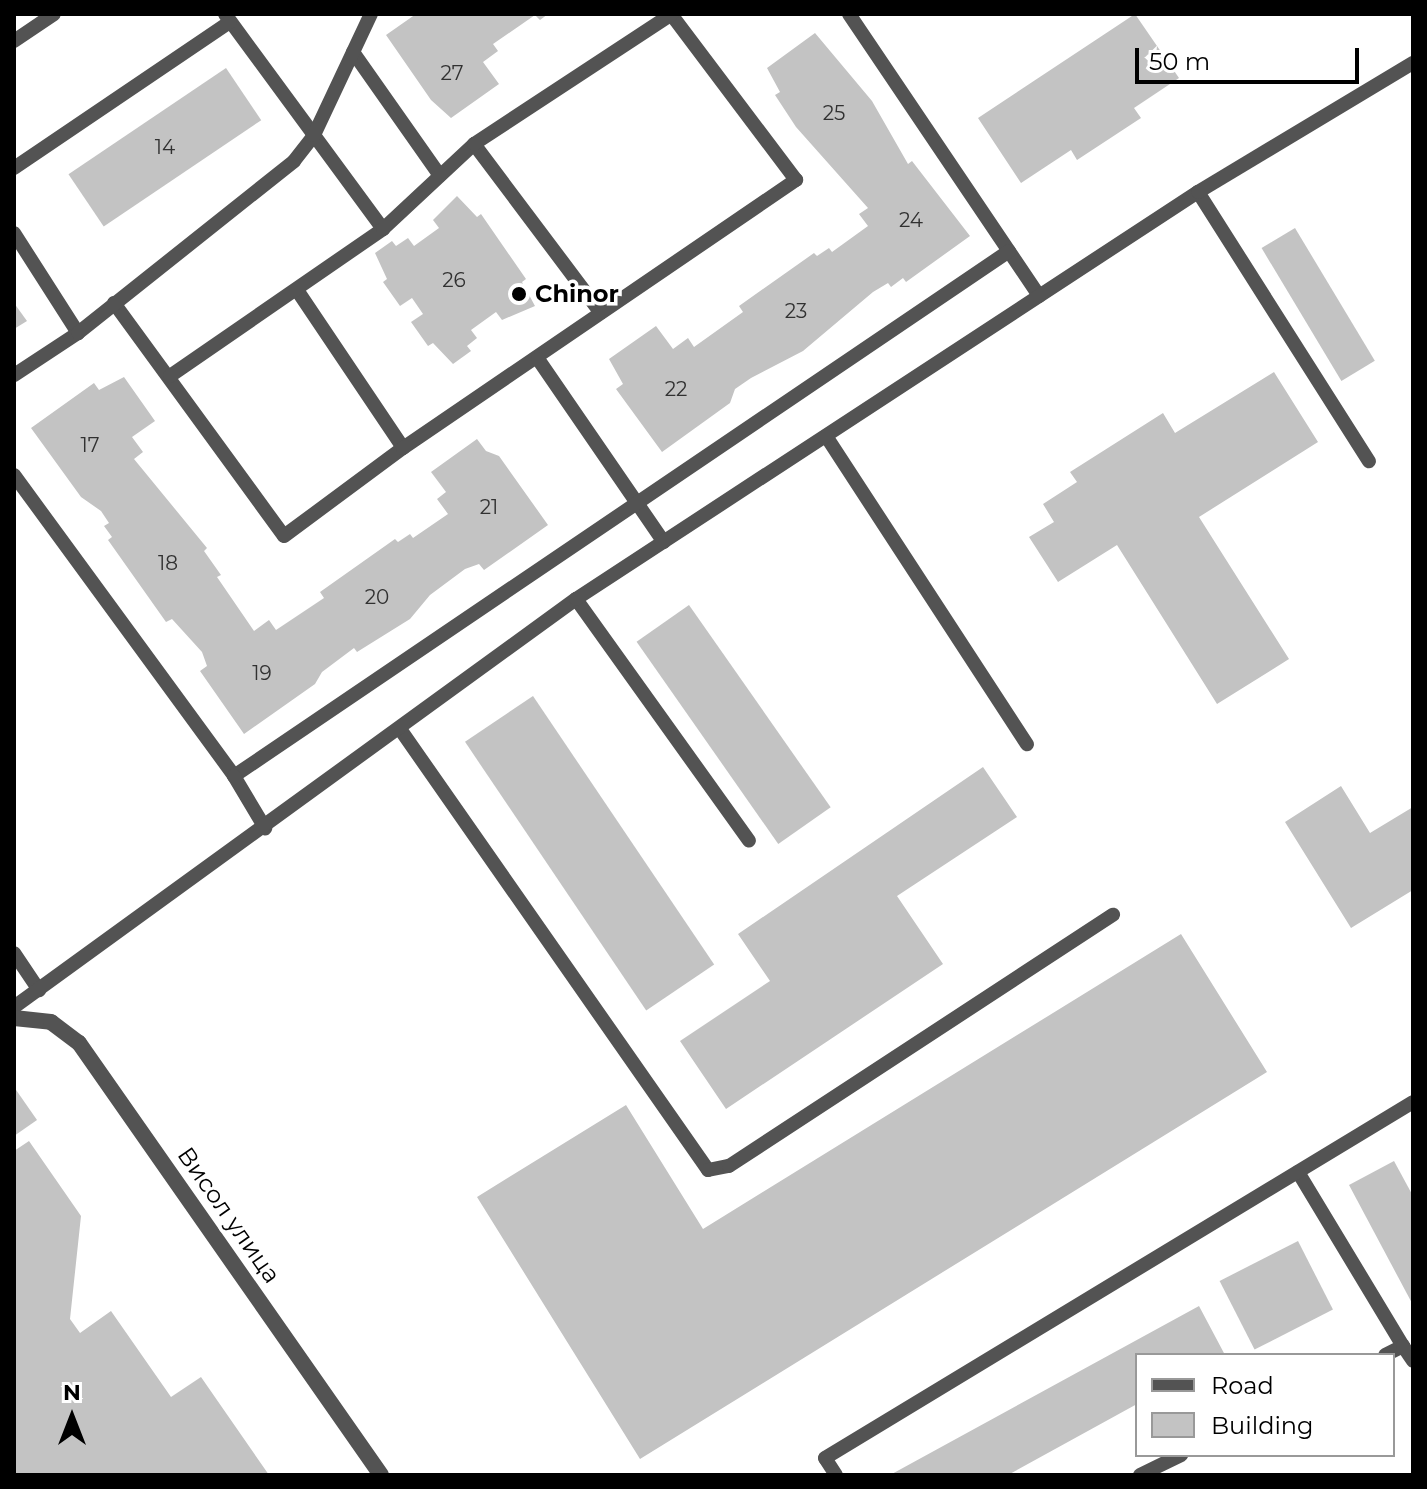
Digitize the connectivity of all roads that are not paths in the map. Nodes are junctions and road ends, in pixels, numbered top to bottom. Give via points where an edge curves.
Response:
1 (54, 14) edge
2 (371, 14) edge
3 (672, 14) edge
4 (849, 14) edge
5 (228, 18) edge
6 (14, 41) edge
7 (353, 52) junction
8 (1413, 63) edge
9 (314, 135) junction
10 (474, 144) junction
11 (14, 168) edge
12 (440, 176) junction
13 (1198, 192) junction
14 (383, 229) junction
15 (14, 233) edge
16 (1009, 251) junction
17 (297, 290) junction
18 (1039, 296) junction
19 (114, 303) junction
20 (601, 313) junction
21 (78, 333) junction
22 (538, 359) junction
23 (14, 375) edge
24 (170, 376) junction
25 (826, 436) junction
26 (403, 448) junction
27 (1369, 461) dead end
28 (14, 475) edge
29 (636, 502) junction
30 (664, 542) junction
31 (576, 599) junction
32 (400, 729) junction
33 (1027, 744) dead end
34 (234, 776) junction
35 (265, 828) junction
36 (749, 841) dead end
37 (1113, 915) dead end
38 (14, 953) edge
39 (39, 990) junction
40 (14, 1007) edge
41 (14, 1018) edge
42 (1413, 1102) edge
43 (1298, 1172) junction
44 (1403, 1346) junction
45 (1389, 1353) edge
46 (1413, 1361) edge
47 (1177, 1457) edge
48 (381, 1475) edge
49 (836, 1475) edge
50 (1140, 1475) edge

1 - 6 lane
2 - 7 lane
3 - 10 lane
3 - 20 lane via 796,180
4 - 16 lane
5 - 9 lane
5 - 11 lane
7 - 9 lane
7 - 12 lane
8 - 13 lane
9 - 14 lane
9 - 19 lane via 294,161
10 - 12 lane
10 - 20 lane
12 - 14 lane
13 - 18 lane
13 - 27 lane
14 - 17 lane
15 - 21 lane
16 - 18 lane
16 - 29 lane
17 - 24 lane
17 - 26 lane
18 - 25 lane
19 - 21 lane
19 - 24 lane
20 - 22 lane
21 - 23 lane
22 - 26 lane
22 - 29 lane
24 - 26 lane via 284,536
25 - 30 lane
25 - 33 lane
28 - 34 lane
29 - 30 lane
29 - 34 lane
30 - 31 lane
31 - 32 lane
31 - 36 lane
32 - 35 lane
32 - 37 lane via 708,1170 729,1166
34 - 35 lane
35 - 39 lane
38 - 39 lane
39 - 40 lane
41 - 48 street, Висол улица via 51,1022 79,1043
42 - 43 lane
43 - 44 lane
43 - 49 lane via 825,1458
44 - 45 lane
44 - 46 lane
47 - 50 lane

